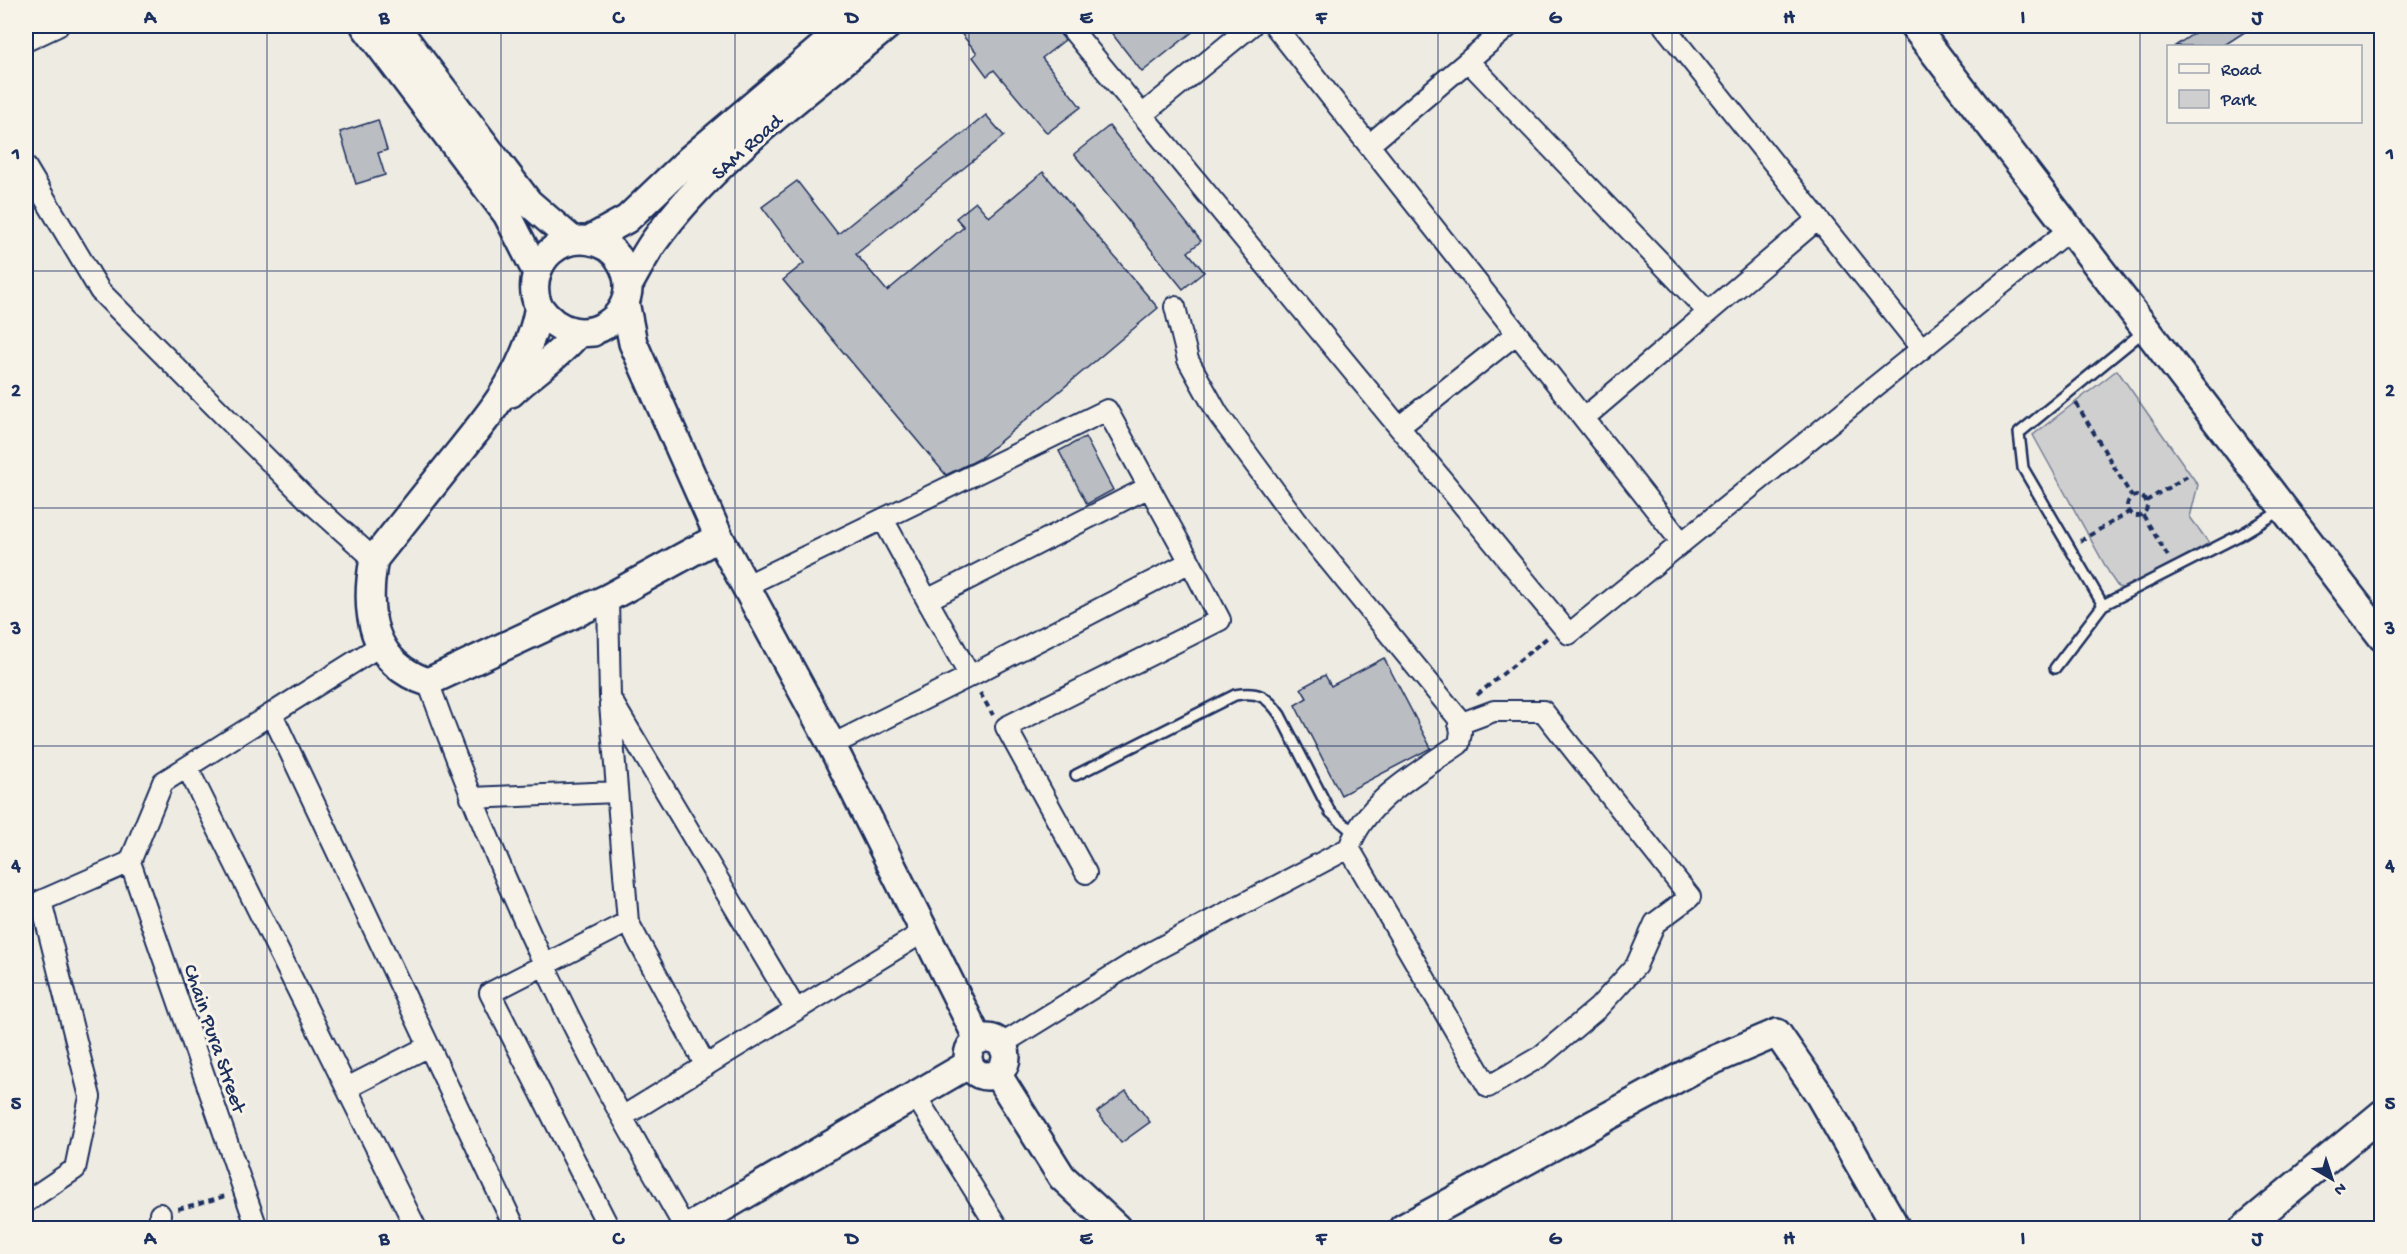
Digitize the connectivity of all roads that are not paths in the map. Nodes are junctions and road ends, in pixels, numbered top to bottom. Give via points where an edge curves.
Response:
1 (58, 26) edge
2 (365, 26) edge
3 (395, 26) edge
4 (847, 26) edge
5 (887, 26) edge
6 (1069, 26) edge
7 (1251, 26) edge
8 (1275, 26) edge
9 (1509, 26) edge
10 (1664, 26) edge
11 (1914, 26) edge
12 (26, 41) edge
13 (1468, 61) junction
14 (1142, 115) junction
15 (1369, 145) junction
16 (26, 167) edge
17 (1818, 219) junction
18 (2070, 229) junction
19 (581, 240) junction
20 (536, 271) junction
21 (627, 294) junction
22 (1174, 307) dead end
23 (539, 308) junction
24 (1708, 312) junction
25 (2146, 330) junction
26 (578, 333) junction
27 (1517, 333) junction
28 (633, 343) junction
29 (1922, 349) junction
30 (489, 415) junction
31 (1584, 418) junction
32 (1399, 427) junction
33 (1149, 487) junction
34 (2284, 509) junction
35 (883, 519) junction
36 (719, 537) junction
37 (1682, 543) junction
38 (374, 560) junction
39 (1190, 562) junction
40 (746, 586) junction
41 (608, 598) junction
42 (927, 600) junction
43 (2103, 605) junction
44 (2382, 637) edge
45 (381, 645) junction
46 (2055, 668) dead end
47 (970, 676) junction
48 (428, 682) junction
49 (609, 698) junction
50 (272, 714) junction
51 (1457, 718) junction
52 (832, 745) junction
53 (187, 767) junction
54 (1076, 775) dead end
55 (617, 792) junction
56 (471, 798) junction
57 (1352, 841) junction
58 (130, 862) junction
59 (1086, 873) dead end
60 (33, 906) edge
61 (628, 922) junction
62 (925, 931) junction
63 (544, 966) junction
64 (796, 1010) junction
65 (429, 1046) junction
66 (983, 1049) junction
67 (706, 1065) junction
68 (347, 1088) junction
69 (915, 1095) junction
70 (2382, 1114) edge
71 (622, 1117) junction
72 (26, 1202) edge
73 (257, 1228) edge
74 (416, 1228) edge
75 (515, 1228) edge
76 (609, 1228) edge
77 (686, 1228) edge
78 (998, 1228) edge
79 (1117, 1228) edge
80 (1404, 1228) edge
81 (1896, 1228) edge
82 (2244, 1228) edge

1 - 12 street
2 - 20 street via 507,214
3 - 19 street via 528,202
4 - 19 street via 690,159 627,219
5 - 21 street, SAM Road via 724,163 685,203 653,244
6 - 14 street
7 - 14 street
8 - 15 street
9 - 13 street
10 - 17 street
11 - 18 street
13 - 15 street
13 - 24 street
14 - 32 street
15 - 27 street
16 - 38 street via 100,291 308,500
17 - 24 street
17 - 29 street
18 - 25 street
18 - 29 street
19 - 20 street via 560,245 548,253
19 - 21 street via 602,244 621,261
20 - 23 street via 534,292
21 - 26 street via 618,315 607,325
21 - 28 street
22 - 51 street via 1188,360 1218,414 1296,519
23 - 26 street via 555,325
23 - 30 street via 518,367
24 - 31 street
25 - 34 street
25 - 43 lane via 2019,433 2023,468
26 - 28 street via 610,331
26 - 30 street via 563,351 531,374
27 - 31 street
27 - 32 street
28 - 36 street
29 - 37 street
30 - 38 street
31 - 37 street
32 - 37 street via 1569,634
33 - 35 street via 1107,410
33 - 39 street
33 - 42 street
34 - 43 lane
34 - 44 street
35 - 40 street
35 - 42 street
36 - 40 street
36 - 41 street
38 - 45 street via 369,586 370,614
39 - 47 street
39 - 59 street via 1220,620 1006,727
40 - 52 street
41 - 48 street
41 - 49 street
42 - 47 street
43 - 46 lane
45 - 48 street via 395,666
45 - 50 street
47 - 52 street
48 - 56 street
49 - 55 street
49 - 64 street
50 - 53 street
50 - 65 street
51 - 57 street via 1459,744 1390,792
51 - 57 street via 1494,711 1543,711 1690,897 1655,923 1636,966 1598,1008 1541,1056 1488,1088
52 - 62 street
53 - 58 street via 163,782
53 - 68 street
54 - 57 lane via 1235,695 1250,692 1272,702 1330,812
55 - 56 street
55 - 61 street
56 - 63 street
57 - 66 street
58 - 60 street
58 - 73 street, Chain Pura Street
60 - 72 street via 90,1097 75,1169
61 - 63 street
61 - 67 street
62 - 64 street
62 - 66 street
63 - 71 street
63 - 76 street via 490,993
64 - 67 street
65 - 68 street
65 - 75 street
66 - 69 street
66 - 79 street via 978,1074 997,1074 1062,1177
67 - 71 street
68 - 74 street
69 - 77 street
69 - 78 street
70 - 82 street
71 - 77 street
80 - 81 street via 1702,1065 1777,1033 1818,1091

